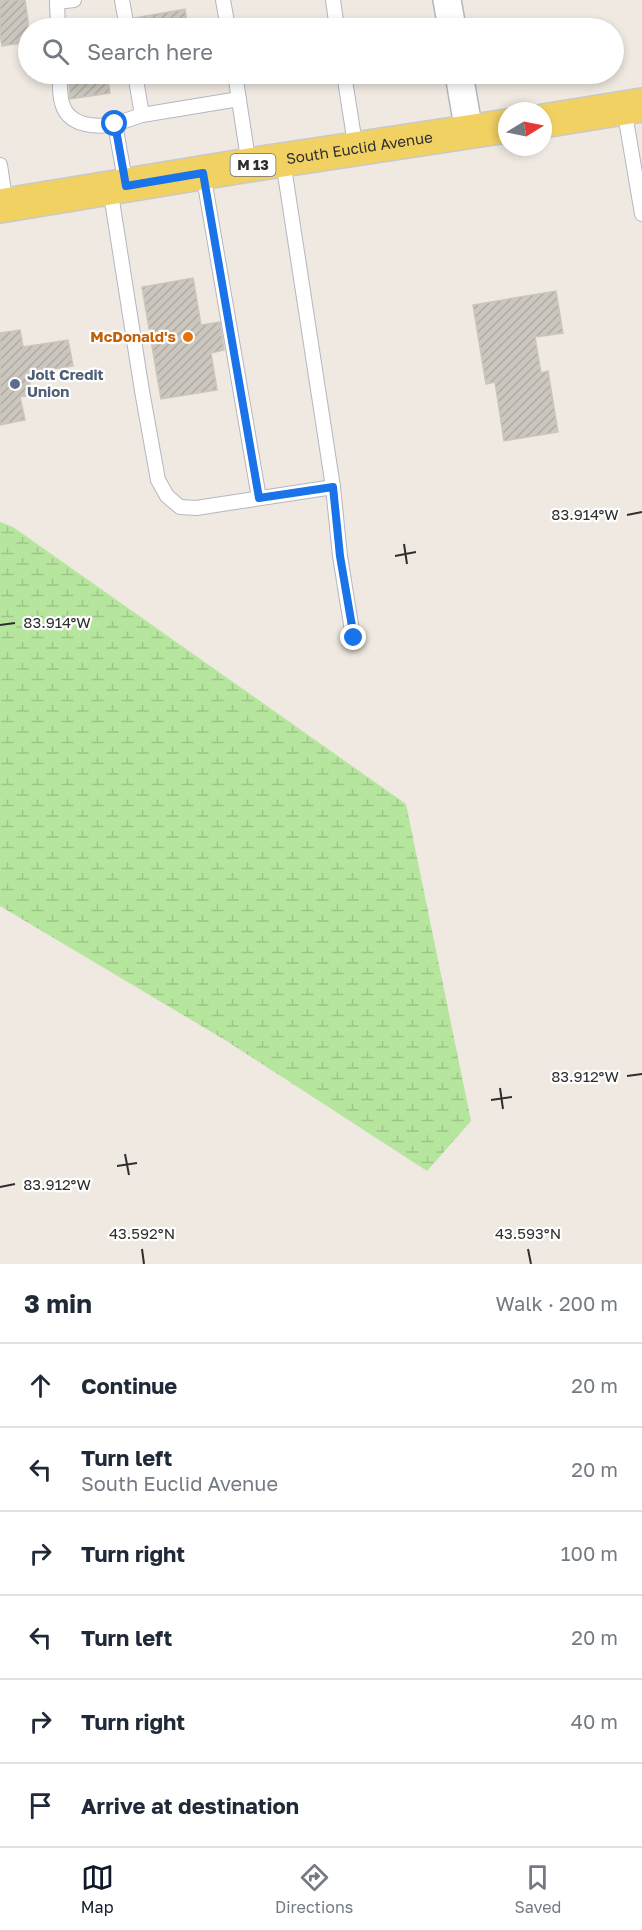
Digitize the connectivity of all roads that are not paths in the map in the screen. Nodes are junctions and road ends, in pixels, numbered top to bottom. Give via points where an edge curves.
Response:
1 (74, 0) edge
2 (122, 0) edge
3 (223, 0) edge
4 (333, 0) edge
5 (447, 0) edge
6 (58, 18) edge
7 (125, 18) edge
8 (226, 18) edge
9 (336, 18) edge
10 (450, 18) edge
11 (61, 84) edge
12 (137, 84) edge
13 (237, 84) edge
14 (346, 84) edge
15 (461, 84) edge
16 (239, 99) junction
17 (633, 107) edge
18 (142, 115) junction
19 (552, 120) edge
20 (115, 124) junction
21 (498, 127) edge
22 (469, 132) junction
23 (356, 150) junction
24 (283, 161) junction
25 (0, 165) edge
26 (249, 165) junction
27 (203, 173) junction
28 (118, 187) junction
29 (3, 205) edge
30 (642, 214) edge
31 (333, 487) junction
32 (259, 498) junction
33 (354, 638) dead end

1 - 6 lane via 57,2
2 - 7 lane
3 - 8 lane
4 - 9 lane
5 - 10 street
11 - 20 lane via 63,106 70,116 91,126
12 - 18 lane
13 - 16 lane
14 - 23 lane
15 - 22 street
16 - 18 lane
16 - 26 lane
17 - 19 main road
17 - 30 lane
18 - 20 lane
20 - 28 lane
21 - 22 main road, South Euclid Avenue / M 13
22 - 23 main road, South Euclid Avenue / M 13
23 - 24 main road, South Euclid Avenue / M 13
24 - 26 main road, South Euclid Avenue / M 13
24 - 31 lane
25 - 29 lane
26 - 27 main road, South Euclid Avenue / M 13
27 - 28 main road, South Euclid Avenue / M 13
27 - 32 lane
28 - 29 main road, South Euclid Avenue / M 13
28 - 32 lane via 142,392 158,480 167,496 180,507
31 - 32 lane
31 - 33 lane

